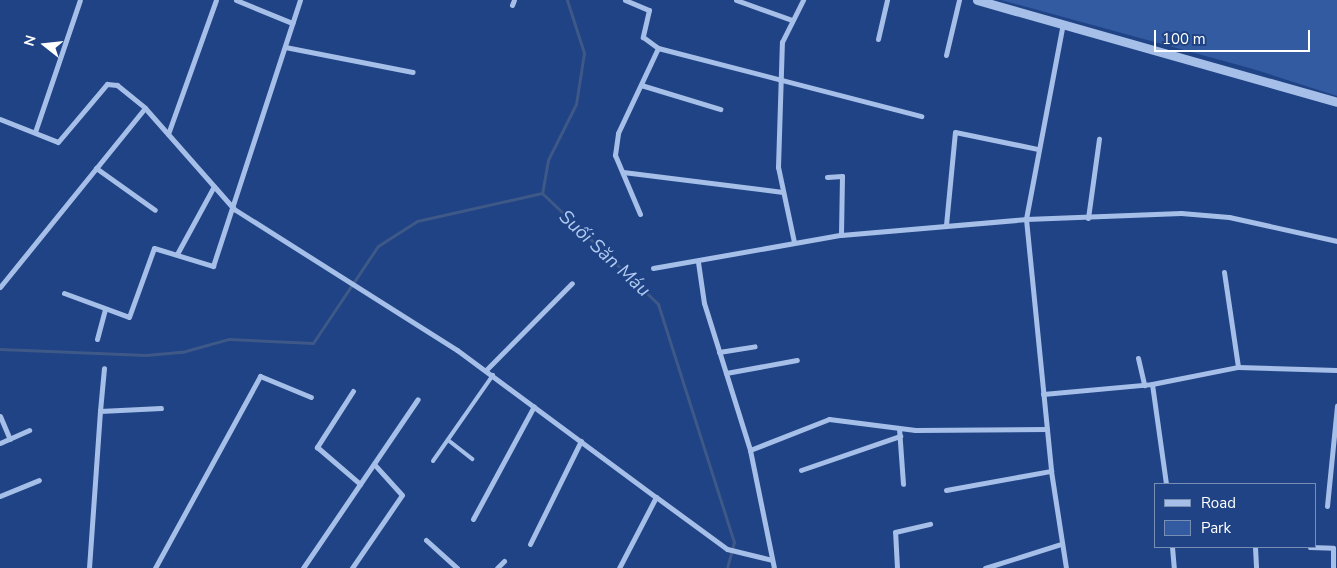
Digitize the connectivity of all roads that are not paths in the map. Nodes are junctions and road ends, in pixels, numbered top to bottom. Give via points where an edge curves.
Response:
1 (80, 0) edge
2 (216, 0) edge
3 (236, 0) edge
4 (300, 0) edge
5 (625, 0) edge
6 (736, 0) edge
7 (803, 0) edge
8 (887, 0) edge
9 (959, 0) edge
10 (983, 1) edge
11 (792, 20) junction
12 (292, 23) junction
13 (1063, 24) junction
14 (878, 39) dead end
15 (285, 47) junction
16 (658, 48) junction
17 (946, 54) dead end
18 (413, 72) dead end
19 (783, 82) junction
20 (642, 86) junction
21 (1337, 102) edge
22 (145, 108) junction
23 (720, 109) dead end
24 (921, 116) dead end
25 (0, 119) edge
26 (35, 132) junction
27 (168, 134) junction
28 (1099, 139) dead end
29 (1038, 149) junction
30 (96, 168) junction
31 (623, 172) junction
32 (827, 177) dead end
33 (214, 186) junction
34 (783, 192) junction
35 (234, 209) junction
36 (155, 210) dead end
37 (640, 214) dead end
38 (1088, 218) junction
39 (1026, 220) junction
40 (946, 225) junction
41 (842, 235) junction
42 (1337, 241) edge
43 (794, 242) junction
44 (178, 254) junction
45 (698, 262) junction
46 (653, 268) dead end
47 (1224, 272) dead end
48 (572, 283) dead end
49 (0, 287) edge
50 (64, 293) dead end
51 (105, 309) junction
52 (97, 339) dead end
53 (756, 346) dead end
54 (719, 352) junction
55 (1138, 358) dead end
56 (797, 360) dead end
57 (1238, 367) junction
58 (104, 368) dead end
59 (486, 370) junction
60 (1337, 370) edge
61 (726, 373) junction
62 (493, 375) junction
63 (1152, 384) junction
64 (1144, 385) junction
65 (353, 391) dead end
66 (1043, 394) junction
67 (311, 397) dead end
68 (418, 399) dead end
69 (1337, 405) edge
70 (534, 406) junction
71 (161, 408) dead end
72 (100, 411) junction
73 (0, 416) edge
74 (899, 428) junction
75 (1047, 429) junction
76 (29, 430) dead end
77 (900, 436) junction
78 (10, 438) junction
79 (448, 440) junction
80 (581, 442) junction
81 (0, 443) edge
82 (750, 450) junction
83 (1335, 453) edge
84 (472, 459) dead end
85 (433, 461) dead end
86 (374, 464) junction
87 (801, 470) dead end
88 (1050, 471) junction
89 (39, 480) dead end
90 (1166, 483) edge
91 (360, 484) junction
92 (903, 484) dead end
93 (946, 490) dead end
94 (0, 496) edge
95 (656, 497) junction
96 (1327, 506) dead end
97 (474, 519) dead end
98 (930, 524) dead end
99 (426, 540) dead end
100 (530, 544) dead end
101 (1061, 544) junction
102 (1172, 548) edge
103 (1255, 548) edge
104 (1317, 548) edge
105 (1335, 549) edge
106 (772, 560) junction
107 (504, 561) dead end
108 (89, 568) edge
109 (155, 568) edge
110 (303, 568) edge
111 (352, 568) edge
112 (457, 568) edge
113 (498, 568) edge
114 (620, 568) edge
115 (774, 568) edge
116 (897, 568) edge
117 (985, 568) edge
118 (1066, 568) edge
119 (1174, 568) edge
120 (1256, 568) edge
121 (1333, 568) edge

1 - 26 street
2 - 27 street
3 - 12 street
4 - 12 street
5 - 16 street via 649,10 643,37
6 - 11 street
7 - 11 street
8 - 14 street
9 - 17 street
10 - 13 street
11 - 19 street via 782,42
12 - 15 street
13 - 21 street
13 - 29 street
15 - 18 street
15 - 35 street
16 - 19 street
16 - 20 street
19 - 24 street
19 - 34 street via 778,167
20 - 23 street
20 - 31 street via 618,133 616,164
22 - 26 street via 111,82 58,142
22 - 27 street
22 - 30 street
25 - 26 street
27 - 33 street
28 - 38 street
29 - 39 street
29 - 40 street via 955,132
30 - 36 street
30 - 49 street
31 - 34 street
31 - 37 street
32 - 41 street via 842,176
33 - 35 street
33 - 44 street
34 - 43 street
35 - 44 street via 213,266
35 - 59 street
38 - 39 street
38 - 42 street via 1181,213 1219,216
39 - 40 street
39 - 66 street
40 - 41 street
41 - 43 street
43 - 45 street
44 - 51 street via 157,247 152,251 129,317
45 - 46 street
45 - 54 street via 704,303
47 - 57 street
48 - 59 street
50 - 51 street
51 - 52 street
53 - 54 street
54 - 61 street
55 - 64 street
56 - 61 street
57 - 60 street
57 - 63 street
58 - 72 street
59 - 62 street
61 - 82 street
62 - 70 street
62 - 79 lane
63 - 64 street
63 - 90 street
64 - 66 street
65 - 91 street via 317,447
66 - 75 street
67 - 109 street via 260,376
68 - 86 street
69 - 83 street
70 - 80 street
70 - 97 street
71 - 72 street
72 - 108 street
73 - 78 street
74 - 75 street
74 - 77 street
74 - 82 street via 822,420
75 - 88 street
76 - 78 street
77 - 87 street
77 - 92 street
78 - 81 street
79 - 84 lane
79 - 85 lane
80 - 95 street
80 - 100 street
82 - 106 street
83 - 96 street
86 - 91 street
86 - 111 street via 402,494
88 - 93 street
88 - 101 street
89 - 94 street
91 - 110 street
95 - 106 street via 727,549
95 - 114 street
98 - 116 street via 895,532
99 - 112 street
101 - 117 street
101 - 118 street
102 - 119 street
103 - 120 street
104 - 105 street
105 - 121 street
106 - 115 street
107 - 113 street

